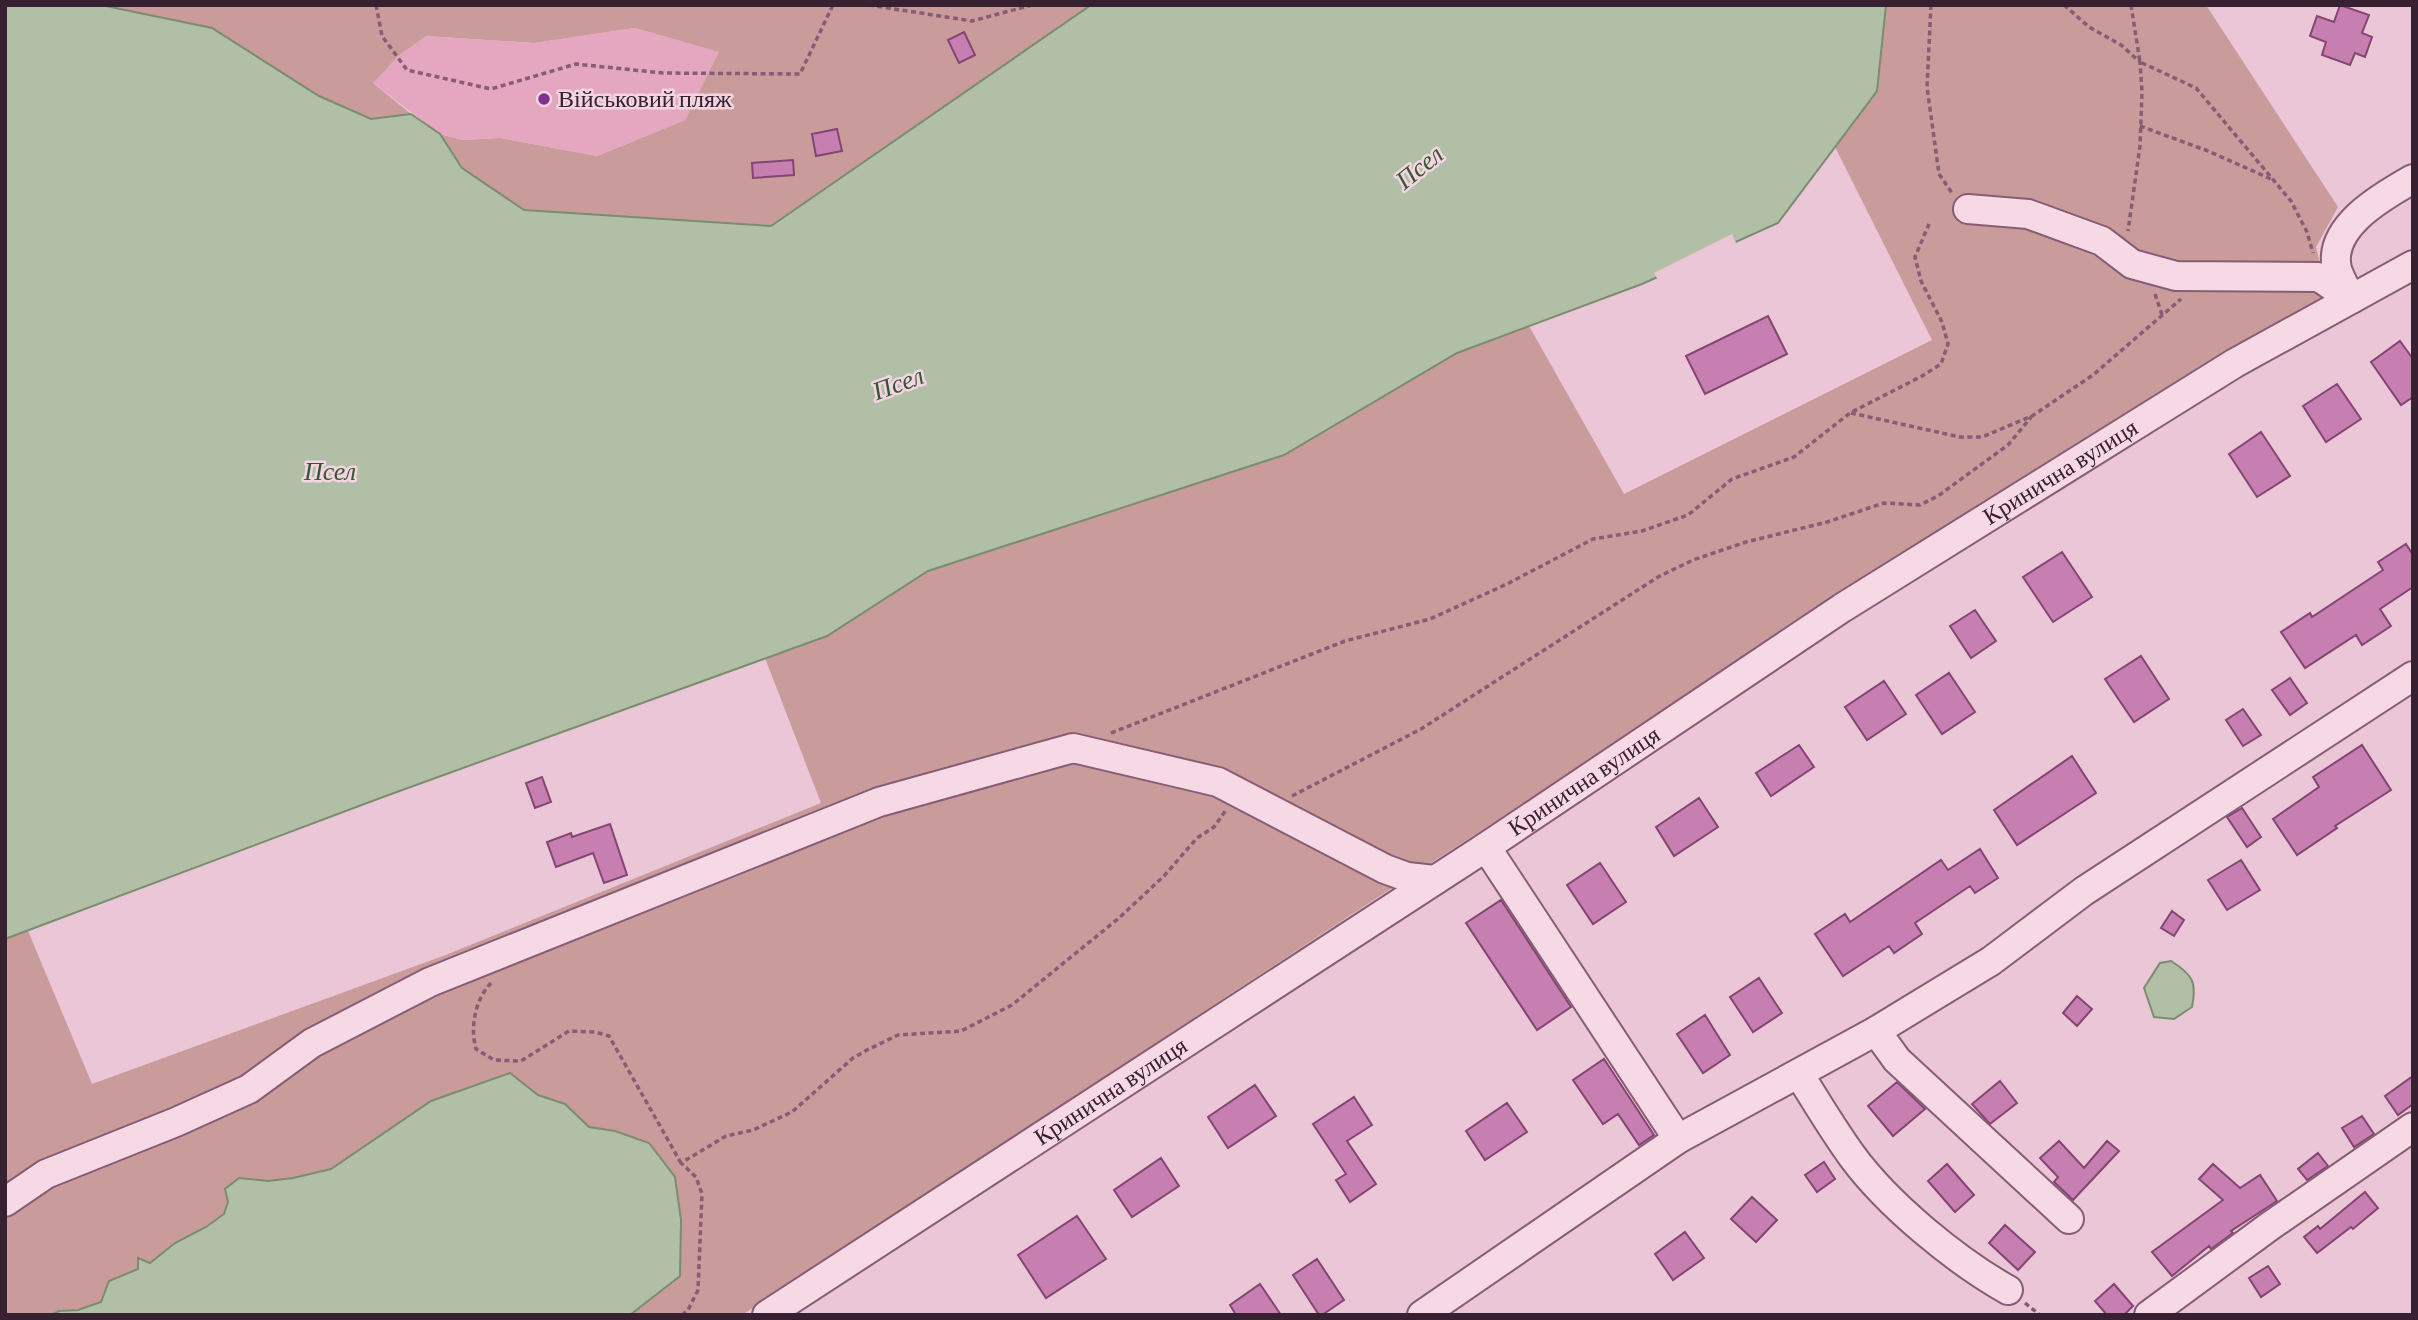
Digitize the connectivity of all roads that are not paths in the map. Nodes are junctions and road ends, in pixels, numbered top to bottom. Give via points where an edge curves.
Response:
1 (2413, 179) edge
2 (1968, 209) road end
3 (2413, 265) edge
4 (2351, 299) junction
5 (2413, 676) edge
6 (1486, 847) junction
7 (1435, 880) junction
8 (1877, 1031) junction
9 (1798, 1074) junction
10 (2413, 1127) edge
11 (1678, 1139) junction
12 (5, 1202) edge
13 (2069, 1219) dead end
14 (2008, 1290) dead end
15 (767, 1315) edge
16 (1422, 1315) edge
17 (2149, 1315) edge

1 - 4 street via 2380,197 2354,219 2339,244 2337,268
2 - 4 street via 2028,214 2102,241 2132,264 2176,276 2319,277
3 - 4 street, Кринична вулиця
4 - 6 street, Кринична вулиця via 2235,363 1842,608
5 - 8 street via 2084,891 1991,961
6 - 7 street, Кринична вулиця
6 - 11 street
7 - 12 street via 1385,869 1218,782 1073,748 879,802 430,982 312,1044 249,1089 46,1174
7 - 15 street, Кринична вулиця
8 - 9 street
8 - 13 street via 1897,1060
9 - 11 street
9 - 14 street via 1854,1158 1907,1216
10 - 17 street
11 - 16 street

